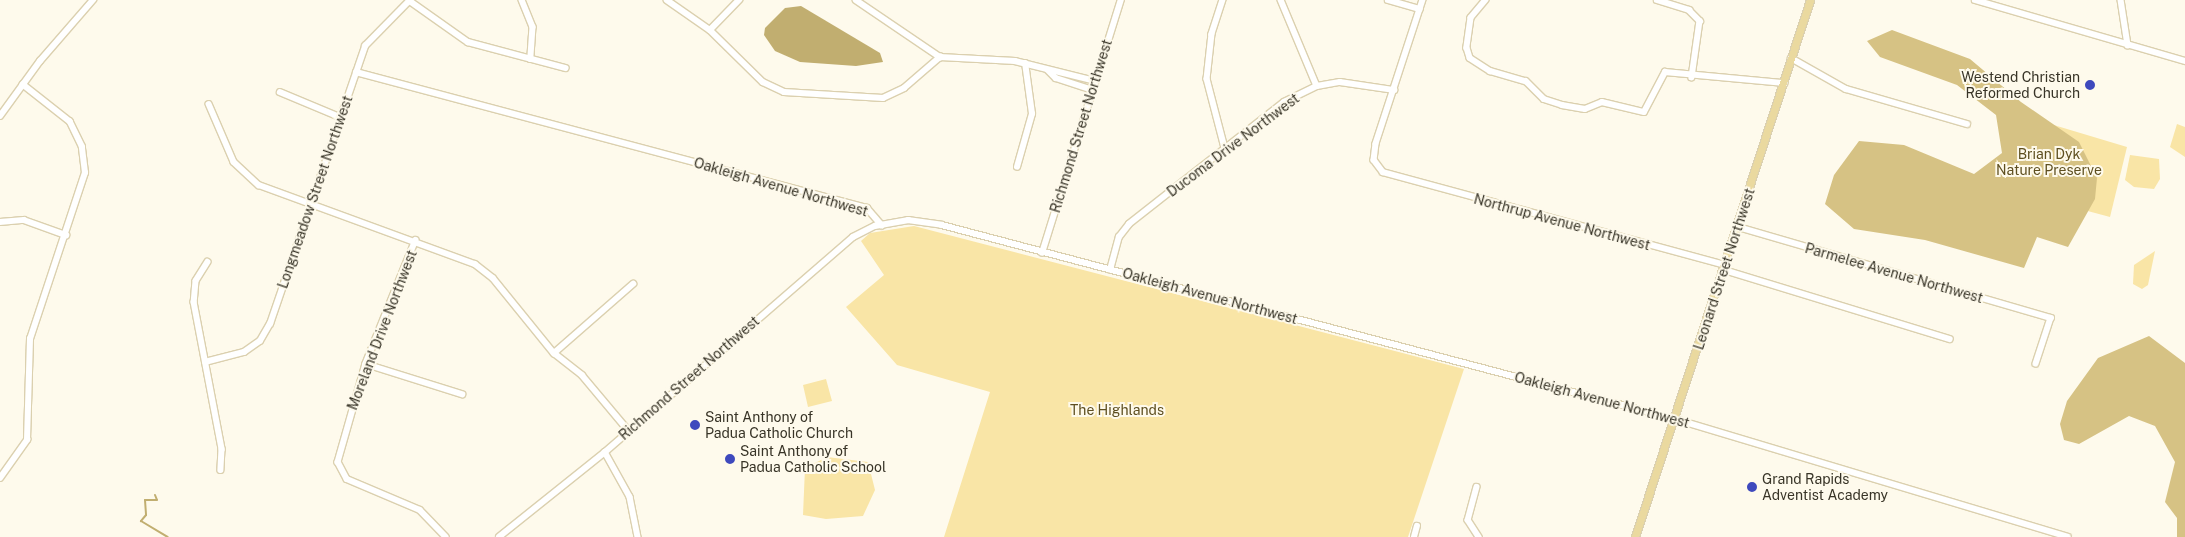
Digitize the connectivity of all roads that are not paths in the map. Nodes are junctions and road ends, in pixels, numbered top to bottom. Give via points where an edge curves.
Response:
1 (94, 0) edge
2 (410, 0) edge
3 (522, 0) edge
4 (667, 0) edge
5 (739, 0) edge
6 (856, 0) edge
7 (1121, 0) edge
8 (1223, 0) edge
9 (1281, 0) edge
10 (1388, 0) edge
11 (1423, 0) edge
12 (1486, 0) edge
13 (1657, 0) edge
14 (1808, 0) edge
15 (1975, 0) edge
16 (2121, 0) edge
17 (1420, 9) junction
18 (710, 30) junction
19 (2128, 46) junction
20 (940, 57) junction
21 (1791, 58) junction
22 (531, 59) junction
23 (2185, 61) edge
24 (1025, 64) junction
25 (566, 68) dead end
26 (1048, 70) junction
27 (356, 72) junction
28 (1692, 77) junction
29 (1095, 81) junction
30 (1784, 83) junction
31 (23, 85) junction
32 (1317, 86) junction
33 (1092, 90) junction
34 (1394, 90) junction
35 (280, 92) dead end
36 (209, 104) dead end
37 (0, 116) edge
38 (340, 117) junction
39 (1967, 124) dead end
40 (1225, 148) junction
41 (1017, 167) dead end
42 (311, 204) junction
43 (0, 222) edge
44 (882, 225) junction
45 (1738, 227) junction
46 (66, 235) junction
47 (416, 240) junction
48 (1042, 253) junction
49 (208, 262) dead end
50 (1724, 267) junction
51 (1110, 270) junction
52 (633, 284) dead end
53 (1950, 338) dead end
54 (554, 353) junction
55 (205, 362) junction
56 (366, 364) junction
57 (2036, 364) dead end
58 (462, 394) dead end
59 (1675, 420) junction
60 (630, 431) junction
61 (605, 452) junction
62 (221, 470) dead end
63 (0, 478) edge
64 (1477, 487) dead end
65 (1417, 526) dead end
66 (446, 537) edge
67 (499, 537) edge
68 (638, 537) edge
69 (1414, 537) edge
70 (1478, 537) edge
71 (1635, 537) edge
72 (2068, 537) edge

1 - 31 street
2 - 22 street via 468,42
2 - 27 street, Longmeadow Street Northwest via 369,40
3 - 22 street via 532,24
4 - 18 street
5 - 18 street
6 - 20 street
7 - 29 street, Richmond Street Northwest
8 - 40 street via 1212,34 1207,72 1211,105
9 - 32 street
10 - 17 street
11 - 17 street
12 - 28 street via 1471,18 1467,48 1470,58 1490,71 1526,81 1544,99 1585,109 1602,102 1644,112 1660,75
13 - 28 street via 1689,10 1700,21
14 - 21 main road, Leonard Street Northwest
15 - 19 street
16 - 19 street
17 - 34 street
18 - 20 street via 763,82 798,94 883,98 904,88
19 - 23 street
20 - 24 street
21 - 30 main road, Leonard Street Northwest
21 - 39 street via 1846,89
22 - 25 street
24 - 26 street
24 - 41 street via 1032,114
26 - 29 street
26 - 33 street via 1056,78
27 - 38 street, Longmeadow Street Northwest
27 - 44 street, Oakleigh Avenue Northwest via 867,208
28 - 30 street via 1754,77
29 - 33 street, Richmond Street Northwest
30 - 45 main road, Leonard Street Northwest
31 - 37 street
31 - 46 street via 63,114 83,151 82,190
32 - 34 street, Ducoma Drive Northwest via 1359,82
32 - 40 street, Ducoma Drive Northwest via 1284,102
33 - 48 street, Richmond Street Northwest
34 - 50 street, Northrup Avenue Northwest via 1374,154 1383,172
35 - 38 street
36 - 42 street via 221,139 246,175 270,190
38 - 42 street, Longmeadow Street Northwest
40 - 51 street, Ducoma Drive Northwest via 1129,224 1119,236
42 - 47 street
42 - 55 street, Longmeadow Street Northwest via 270,324 260,341 237,356
43 - 46 street via 24,220
44 - 48 street, Oakleigh Avenue Northwest via 922,221
44 - 60 street, Richmond Street Northwest via 865,230 838,248
45 - 50 main road, Leonard Street Northwest
45 - 57 street, Parmelee Avenue Northwest via 2051,318
46 - 63 street via 30,339 27,440
47 - 54 street via 458,254 493,278
47 - 56 street, Moreland Drive Northwest
48 - 51 street, Oakleigh Avenue Northwest
49 - 55 street via 199,273 194,297
50 - 53 street, Northrup Avenue Northwest
50 - 59 main road, Leonard Street Northwest
51 - 59 street, Oakleigh Avenue Northwest
52 - 54 street
54 - 60 street via 582,374
55 - 62 street via 222,449
56 - 58 street
56 - 66 street, Moreland Drive Northwest via 339,449 341,472 359,487 420,510
59 - 71 main road, Leonard Street Northwest
59 - 72 street, Oakleigh Avenue Northwest
60 - 61 street, Richmond Street Northwest
61 - 67 street, Richmond Street Northwest
61 - 68 street via 630,496
64 - 70 street via 1468,520
65 - 69 street

